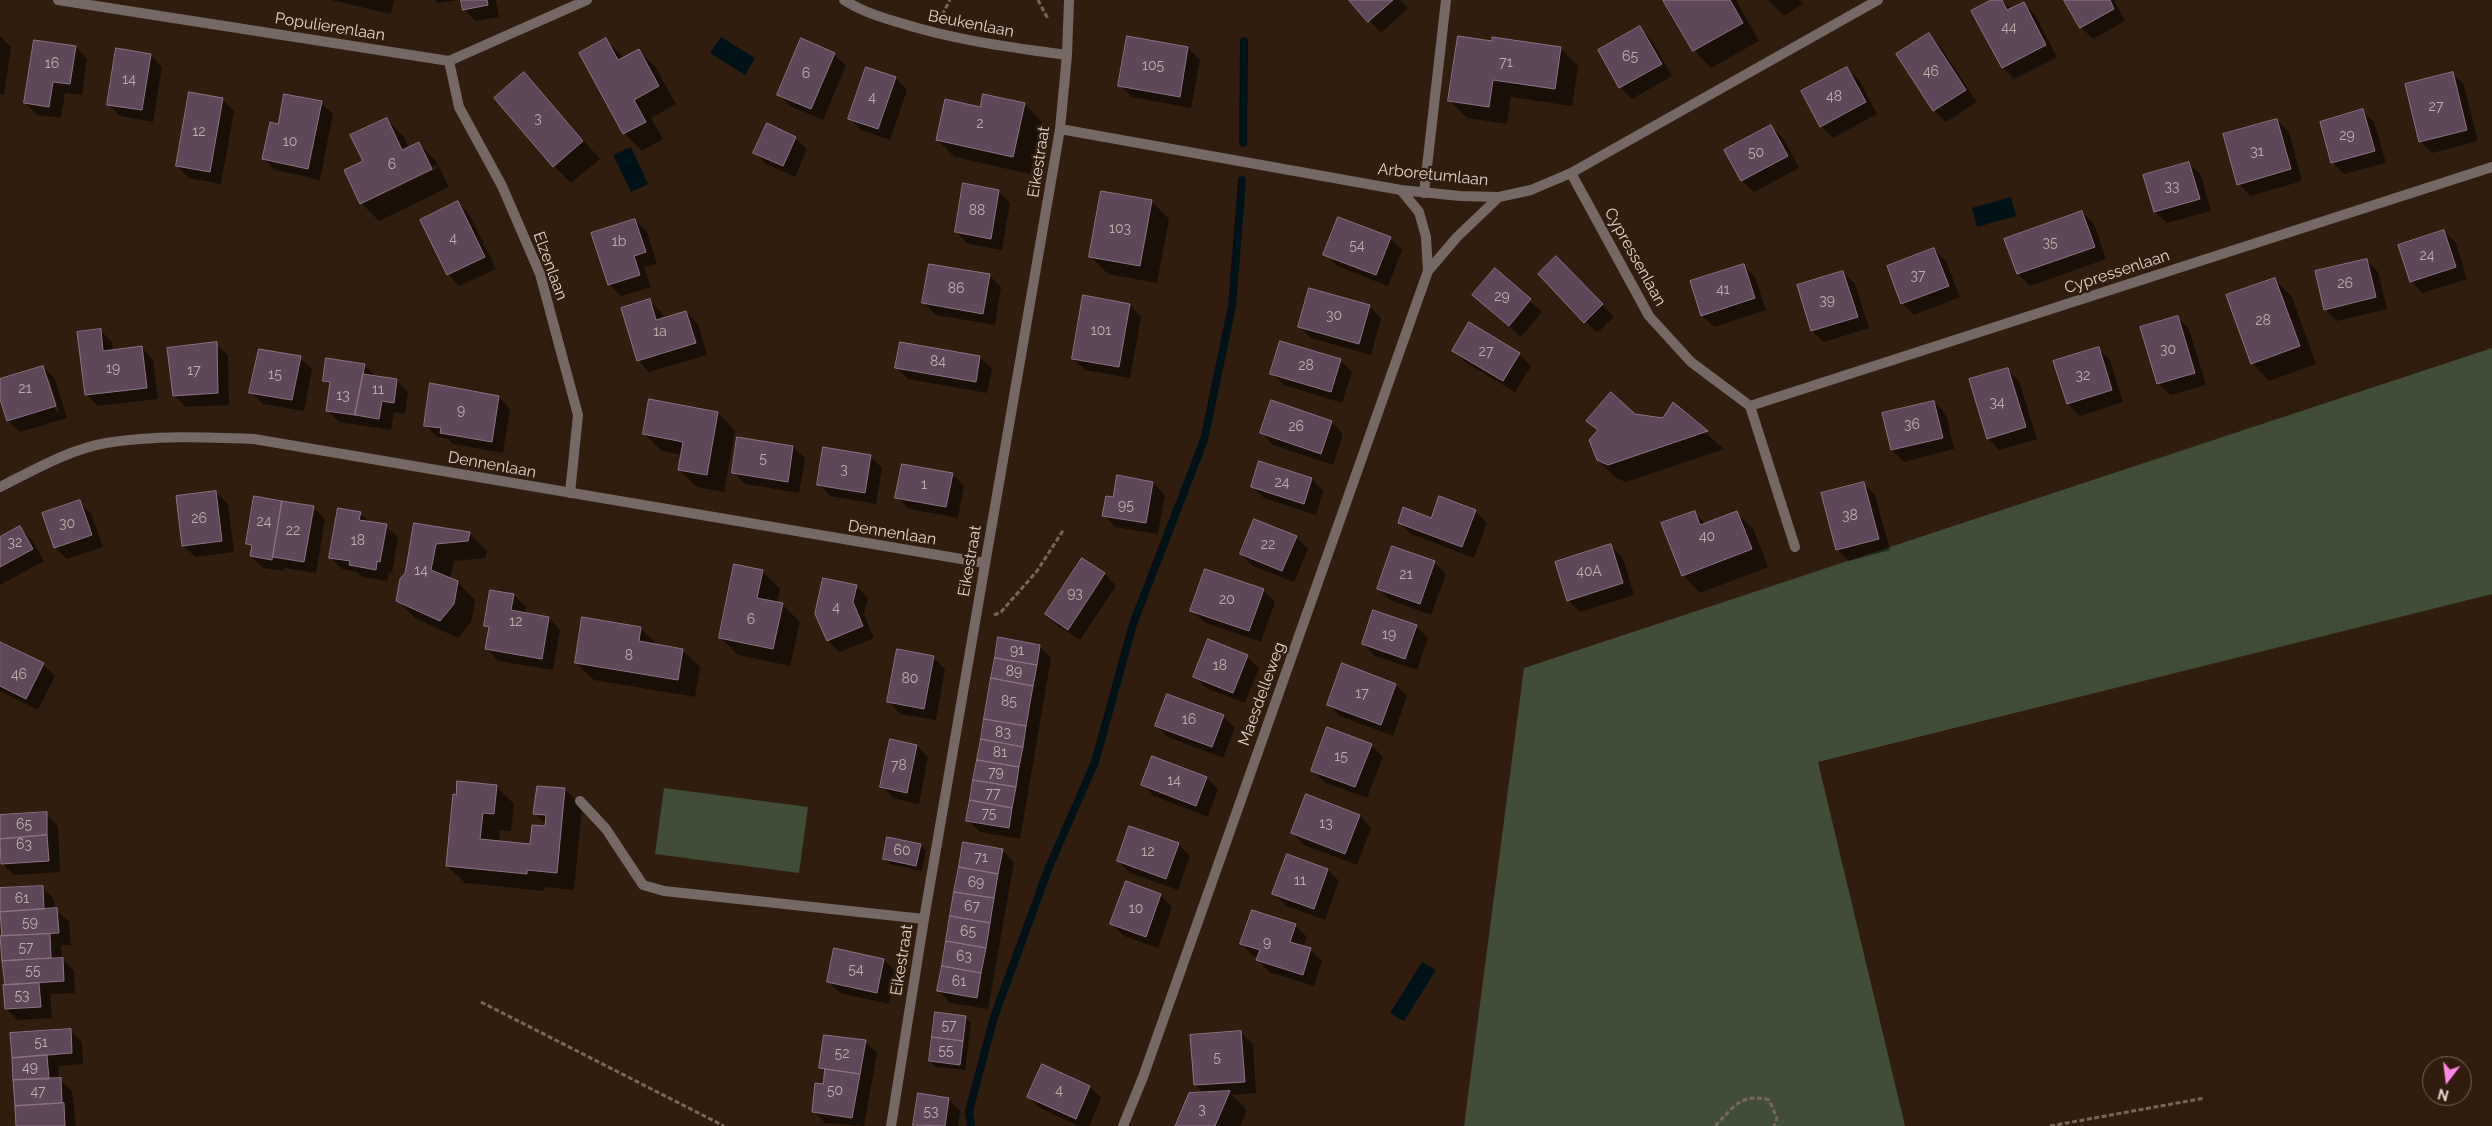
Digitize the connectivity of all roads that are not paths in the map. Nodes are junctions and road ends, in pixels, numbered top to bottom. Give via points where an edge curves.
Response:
1 (58, 0) edge
2 (587, 0) edge
3 (844, 0) edge
4 (1069, 0) edge
5 (1446, 0) edge
6 (1878, 0) edge
7 (1067, 55) junction
8 (449, 61) junction
9 (1060, 129) junction
10 (2492, 167) edge
11 (1571, 173) junction
12 (1401, 190) junction
13 (1424, 193) junction
14 (1499, 197) junction
15 (1428, 272) junction
16 (1750, 406) junction
17 (0, 487) edge
18 (570, 494) junction
19 (1795, 547) dead end
20 (985, 563) junction
21 (580, 801) dead end
22 (924, 919) junction
23 (891, 1126) edge
24 (1123, 1126) edge

1 - 8 street, Populierenlaan
2 - 8 street
3 - 7 street, Beukenlaan via 858,9 932,33 971,42
4 - 7 street, Eikestraat
5 - 13 street
6 - 11 street, Arboretumlaan
7 - 9 street, Eikestraat
8 - 18 street, Elzenlaan via 459,107 502,186 540,274 578,415
9 - 12 street, Arboretumlaan
9 - 20 street, Eikestraat
10 - 16 street, Cypressenlaan
11 - 14 street, Arboretumlaan via 1531,190
11 - 16 street, Cypressenlaan via 1649,316 1691,362
12 - 13 street, Arboretumlaan
12 - 15 street, Maesdelleweg via 1419,212 1426,237
13 - 14 street, Arboretumlaan
14 - 15 street, Maesdelleweg via 1456,237
15 - 24 street, Maesdelleweg
16 - 19 street
17 - 18 street, Dennenlaan via 52,461 104,444 178,436 254,439
18 - 20 street, Dennenlaan
20 - 22 street, Eikestraat
21 - 22 street via 606,829 643,885 664,891
22 - 23 street, Eikestraat

